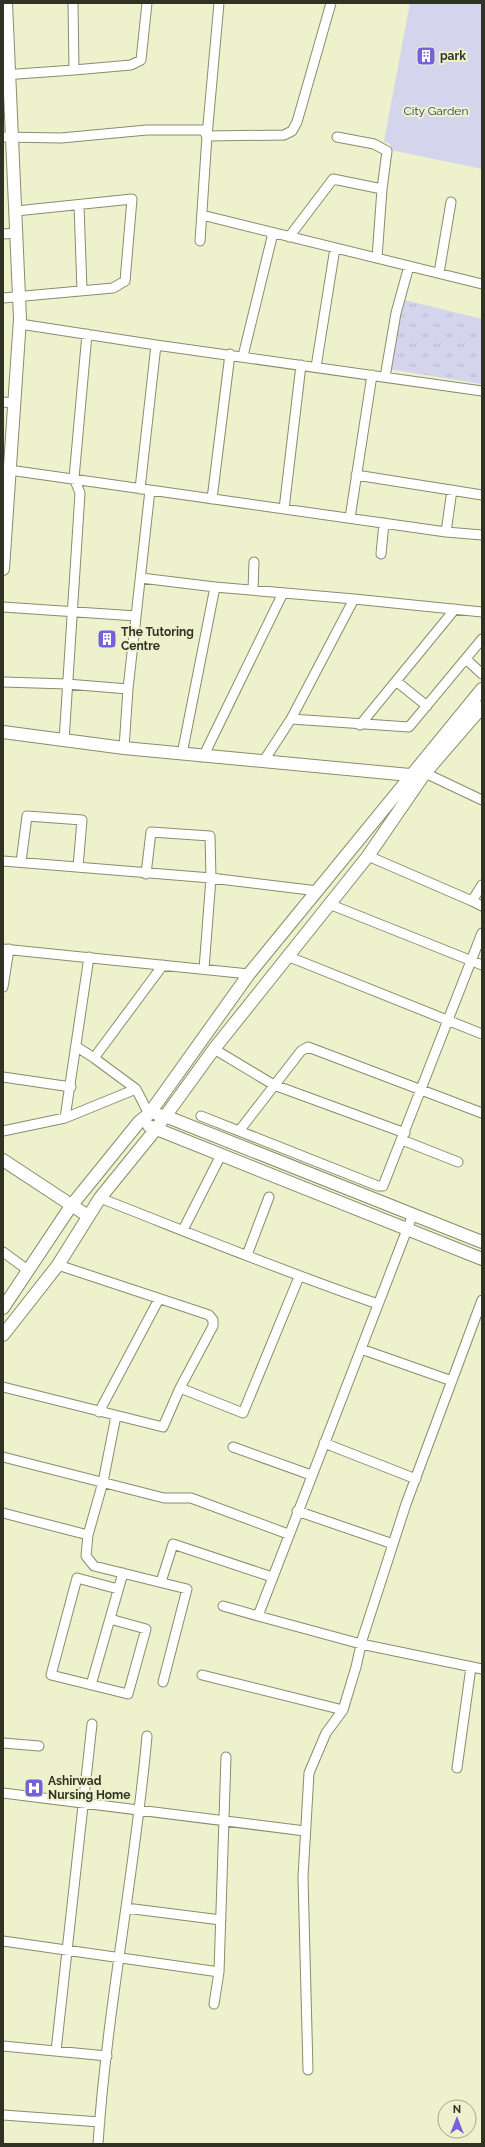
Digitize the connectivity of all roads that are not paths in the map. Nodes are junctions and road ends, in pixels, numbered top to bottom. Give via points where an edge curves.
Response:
1 (6, 3) edge
2 (73, 3) edge
3 (147, 3) edge
4 (219, 3) edge
5 (331, 3) edge
6 (74, 70) junction
7 (6, 75) edge
8 (207, 136) junction
9 (8, 137) edge
10 (338, 137) dead end
11 (382, 189) junction
12 (451, 202) dead end
13 (79, 205) junction
14 (16, 211) junction
15 (202, 215) junction
16 (17, 233) junction
17 (273, 233) junction
18 (3, 234) edge
19 (289, 236) junction
20 (200, 241) dead end
21 (335, 248) junction
22 (377, 258) junction
23 (409, 266) junction
24 (439, 273) junction
25 (482, 284) edge
26 (82, 290) junction
27 (19, 296) junction
28 (3, 298) edge
29 (20, 324) junction
30 (87, 334) junction
31 (156, 345) junction
32 (230, 354) junction
33 (243, 356) junction
34 (301, 364) junction
35 (316, 367) junction
36 (372, 375) junction
37 (385, 377) junction
38 (482, 391) edge
39 (8, 402) edge
40 (6, 455) edge
41 (9, 470) junction
42 (356, 475) junction
43 (74, 478) junction
44 (5, 484) edge
45 (140, 489) junction
46 (150, 490) junction
47 (452, 490) junction
48 (482, 495) edge
49 (212, 499) junction
50 (284, 509) junction
51 (350, 518) junction
52 (384, 523) junction
53 (4, 531) edge
54 (446, 532) junction
55 (482, 536) edge
56 (381, 554) dead end
57 (254, 562) dead end
58 (3, 569) edge
59 (141, 578) junction
60 (215, 587) junction
61 (253, 590) junction
62 (283, 593) junction
63 (354, 598) junction
64 (3, 607) edge
65 (455, 609) junction
66 (71, 611) junction
67 (482, 612) edge
68 (136, 616) junction
69 (482, 639) edge
70 (466, 659) junction
71 (482, 674) edge
72 (396, 681) junction
73 (3, 682) edge
74 (67, 684) junction
75 (128, 689) junction
76 (482, 689) edge
77 (427, 706) junction
78 (482, 707) edge
79 (291, 719) junction
80 (360, 725) junction
81 (3, 732) edge
82 (64, 741) junction
83 (124, 748) junction
84 (182, 754) junction
85 (203, 757) junction
86 (263, 762) junction
87 (418, 776) junction
88 (482, 800) edge
89 (368, 856) junction
90 (3, 860) edge
91 (21, 862) junction
92 (78, 867) junction
93 (146, 874) junction
94 (211, 878) junction
95 (482, 886) edge
96 (318, 891) junction
97 (472, 901) junction
98 (329, 904) junction
99 (482, 906) edge
100 (482, 933) edge
101 (6, 949) edge
102 (287, 956) junction
103 (89, 957) junction
104 (471, 961) junction
105 (163, 965) junction
106 (482, 965) edge
107 (204, 969) junction
108 (249, 974) junction
109 (3, 987) edge
110 (448, 1021) junction
111 (482, 1034) edge
112 (77, 1047) junction
113 (214, 1049) junction
114 (94, 1058) junction
115 (3, 1077) edge
116 (274, 1085) junction
117 (71, 1087) junction
118 (136, 1089) junction
119 (422, 1090) junction
120 (482, 1113) edge
121 (149, 1114) junction
122 (165, 1116) junction
123 (200, 1116) dead end
124 (65, 1118) junction
125 (139, 1122) junction
126 (156, 1129) junction
127 (3, 1131) edge
128 (239, 1131) junction
129 (404, 1137) junction
130 (221, 1155) junction
131 (3, 1160) edge
132 (458, 1162) dead end
133 (270, 1197) dead end
134 (100, 1198) junction
135 (71, 1206) junction
136 (413, 1214) junction
137 (88, 1216) junction
138 (407, 1229) junction
139 (183, 1230) junction
140 (482, 1242) edge
141 (3, 1252) edge
142 (247, 1254) junction
143 (482, 1259) edge
144 (58, 1265) junction
145 (29, 1271) junction
146 (299, 1277) junction
147 (159, 1299) junction
148 (482, 1300) edge
149 (378, 1304) junction
150 (3, 1308) edge
151 (3, 1335) edge
152 (361, 1349) junction
153 (452, 1381) junction
154 (3, 1387) edge
155 (180, 1388) junction
156 (99, 1412) junction
157 (116, 1416) junction
158 (324, 1443) junction
159 (233, 1447) dead end
160 (3, 1457) edge
161 (311, 1476) junction
162 (416, 1479) junction
163 (103, 1482) junction
164 (297, 1512) junction
165 (3, 1513) edge
166 (288, 1534) junction
167 (88, 1535) junction
168 (393, 1544) junction
169 (123, 1572) junction
170 (272, 1577) junction
171 (161, 1582) junction
172 (118, 1589) junction
173 (223, 1606) dead end
174 (258, 1616) junction
175 (110, 1619) junction
176 (361, 1644) junction
177 (471, 1667) junction
178 (482, 1669) edge
179 (202, 1675) dead end
180 (163, 1682) dead end
181 (92, 1684) junction
182 (343, 1710) junction
183 (92, 1724) dead end
184 (147, 1736) dead end
185 (3, 1743) edge
186 (39, 1746) dead end
187 (226, 1757) dead end
188 (457, 1768) dead end
189 (3, 1793) edge
190 (83, 1803) junction
191 (141, 1811) junction
192 (224, 1821) junction
193 (306, 1831) junction
194 (126, 1908) junction
195 (221, 1920) junction
196 (3, 1941) edge
197 (66, 1950) junction
198 (118, 1958) junction
199 (219, 1972) junction
200 (214, 2004) dead end
201 (3, 2046) edge
202 (56, 2051) junction
203 (107, 2056) junction
204 (308, 2070) dead end
205 (3, 2115) edge
206 (100, 2122) junction
207 (98, 2144) edge

1 - 7 main road
2 - 6 street
3 - 6 street via 140,60 131,64
4 - 8 street
5 - 8 street via 297,122 292,131 284,135
6 - 7 street
7 - 9 main road
8 - 9 street via 203,130 147,130 61,138
8 - 15 street
9 - 14 main road
10 - 11 street via 374,144 387,151
11 - 19 street via 333,179
11 - 22 street
12 - 24 street
13 - 14 street
13 - 26 street
13 - 26 street via 132,199 125,281 114,288
14 - 16 main road
15 - 17 street
15 - 20 street
16 - 18 street
16 - 27 main road
17 - 19 street
17 - 33 street
19 - 21 street
21 - 22 street
21 - 35 street
22 - 23 street
23 - 24 street
23 - 37 street via 396,313
24 - 25 street
26 - 27 street
27 - 28 street
27 - 29 main road
29 - 30 street
29 - 39 main road
30 - 31 street
30 - 43 street
31 - 32 street
31 - 45 street
32 - 33 street
32 - 49 street
33 - 34 street
34 - 35 street
34 - 50 street
35 - 36 street
36 - 37 street
36 - 42 street
37 - 38 street
39 - 40 main road
40 - 41 main road
41 - 43 street
41 - 44 main road
42 - 47 street
42 - 51 street
43 - 45 street
43 - 66 street via 80,493
44 - 53 main road
45 - 46 street
46 - 49 street
46 - 59 street
47 - 48 street
47 - 54 street
49 - 50 street
50 - 51 street
51 - 52 street
52 - 54 street
52 - 56 street
53 - 58 main road
54 - 55 street
57 - 61 street
59 - 60 street
59 - 68 street
60 - 61 street
60 - 84 street
61 - 62 street
62 - 63 street
62 - 85 street
63 - 65 street
63 - 79 street
64 - 66 street
65 - 67 street
65 - 72 street
66 - 68 street
66 - 74 street
68 - 75 street
69 - 70 street
70 - 71 street
70 - 77 street
72 - 77 street
72 - 80 street
73 - 74 street
74 - 75 street
74 - 82 street
75 - 83 street
76 - 87 main road
77 - 80 street via 409,727
78 - 87 main road
79 - 80 street
79 - 86 street
81 - 82 main road
82 - 83 main road
83 - 84 main road
84 - 85 main road
85 - 86 main road
86 - 87 main road
87 - 88 street
87 - 89 main road
87 - 96 main road
89 - 97 street
89 - 98 main road
90 - 91 street
91 - 92 street
91 - 92 street via 27,816 82,820
92 - 93 street
93 - 94 street
93 - 94 street via 151,832 210,836
94 - 96 street
94 - 107 street
95 - 97 street
96 - 108 main road
97 - 99 street
98 - 102 main road
98 - 104 street
100 - 104 street
101 - 103 street
101 - 109 street
102 - 110 street
102 - 113 main road
103 - 105 street
103 - 112 street
104 - 106 street
104 - 110 street
105 - 107 street
105 - 114 street
107 - 108 street
108 - 121 main road
110 - 111 street
110 - 119 street
112 - 114 street
112 - 117 street
113 - 116 street
113 - 122 main road
114 - 118 street
115 - 117 street
116 - 119 street via 301,1051 308,1047
116 - 128 street
116 - 129 street
117 - 124 street
118 - 121 street
118 - 124 street
119 - 120 street
119 - 129 street
121 - 122 main road
121 - 125 main road
122 - 126 main road
122 - 136 main road
123 - 128 street
124 - 127 street
125 - 126 main road
125 - 135 main road
126 - 130 main road
126 - 134 main road
128 - 129 street via 381,1187 385,1184
129 - 132 street
130 - 138 main road
130 - 139 street
131 - 135 main road
133 - 142 street
134 - 137 main road
134 - 139 street
135 - 137 main road
135 - 145 main road
136 - 138 street
136 - 140 main road
137 - 144 main road
138 - 143 main road
138 - 149 street
139 - 142 street
141 - 145 street
142 - 146 street
144 - 147 street
144 - 151 main road
145 - 150 main road
146 - 149 street
146 - 155 street via 243,1413
147 - 155 street via 209,1315 213,1320 213,1326
147 - 156 street
148 - 153 street
149 - 152 street
152 - 153 street
152 - 158 street
153 - 162 street
154 - 156 street
155 - 157 street via 163,1426
156 - 157 street
157 - 163 street
158 - 161 street
158 - 162 street
159 - 161 street
160 - 163 street
161 - 164 street
162 - 168 street
163 - 166 street via 164,1498 192,1498
163 - 167 street
164 - 166 street
164 - 168 street
165 - 167 street
166 - 170 street
167 - 169 street via 86,1556 89,1562 94,1566
168 - 176 street
169 - 171 street
169 - 172 street
170 - 171 street via 172,1544
170 - 174 street
171 - 180 street via 187,1589
172 - 175 street
172 - 181 street via 76,1578 51,1675
173 - 174 street
174 - 176 street
175 - 181 street
175 - 181 street via 146,1629 128,1694
176 - 177 street
176 - 182 street
177 - 178 street
177 - 188 street
179 - 182 street
182 - 193 street via 326,1733 309,1773
183 - 190 street
184 - 191 street
185 - 186 street
187 - 192 street
189 - 190 street
190 - 191 street
190 - 197 street
191 - 192 street
191 - 194 street
192 - 193 street
192 - 195 street
193 - 204 street via 303,1877
194 - 195 street
194 - 198 street
195 - 199 street
196 - 197 street
197 - 198 street
197 - 202 street
198 - 199 street
198 - 203 street
199 - 200 street
201 - 202 street
202 - 203 street
203 - 206 street
205 - 206 street
206 - 207 street

